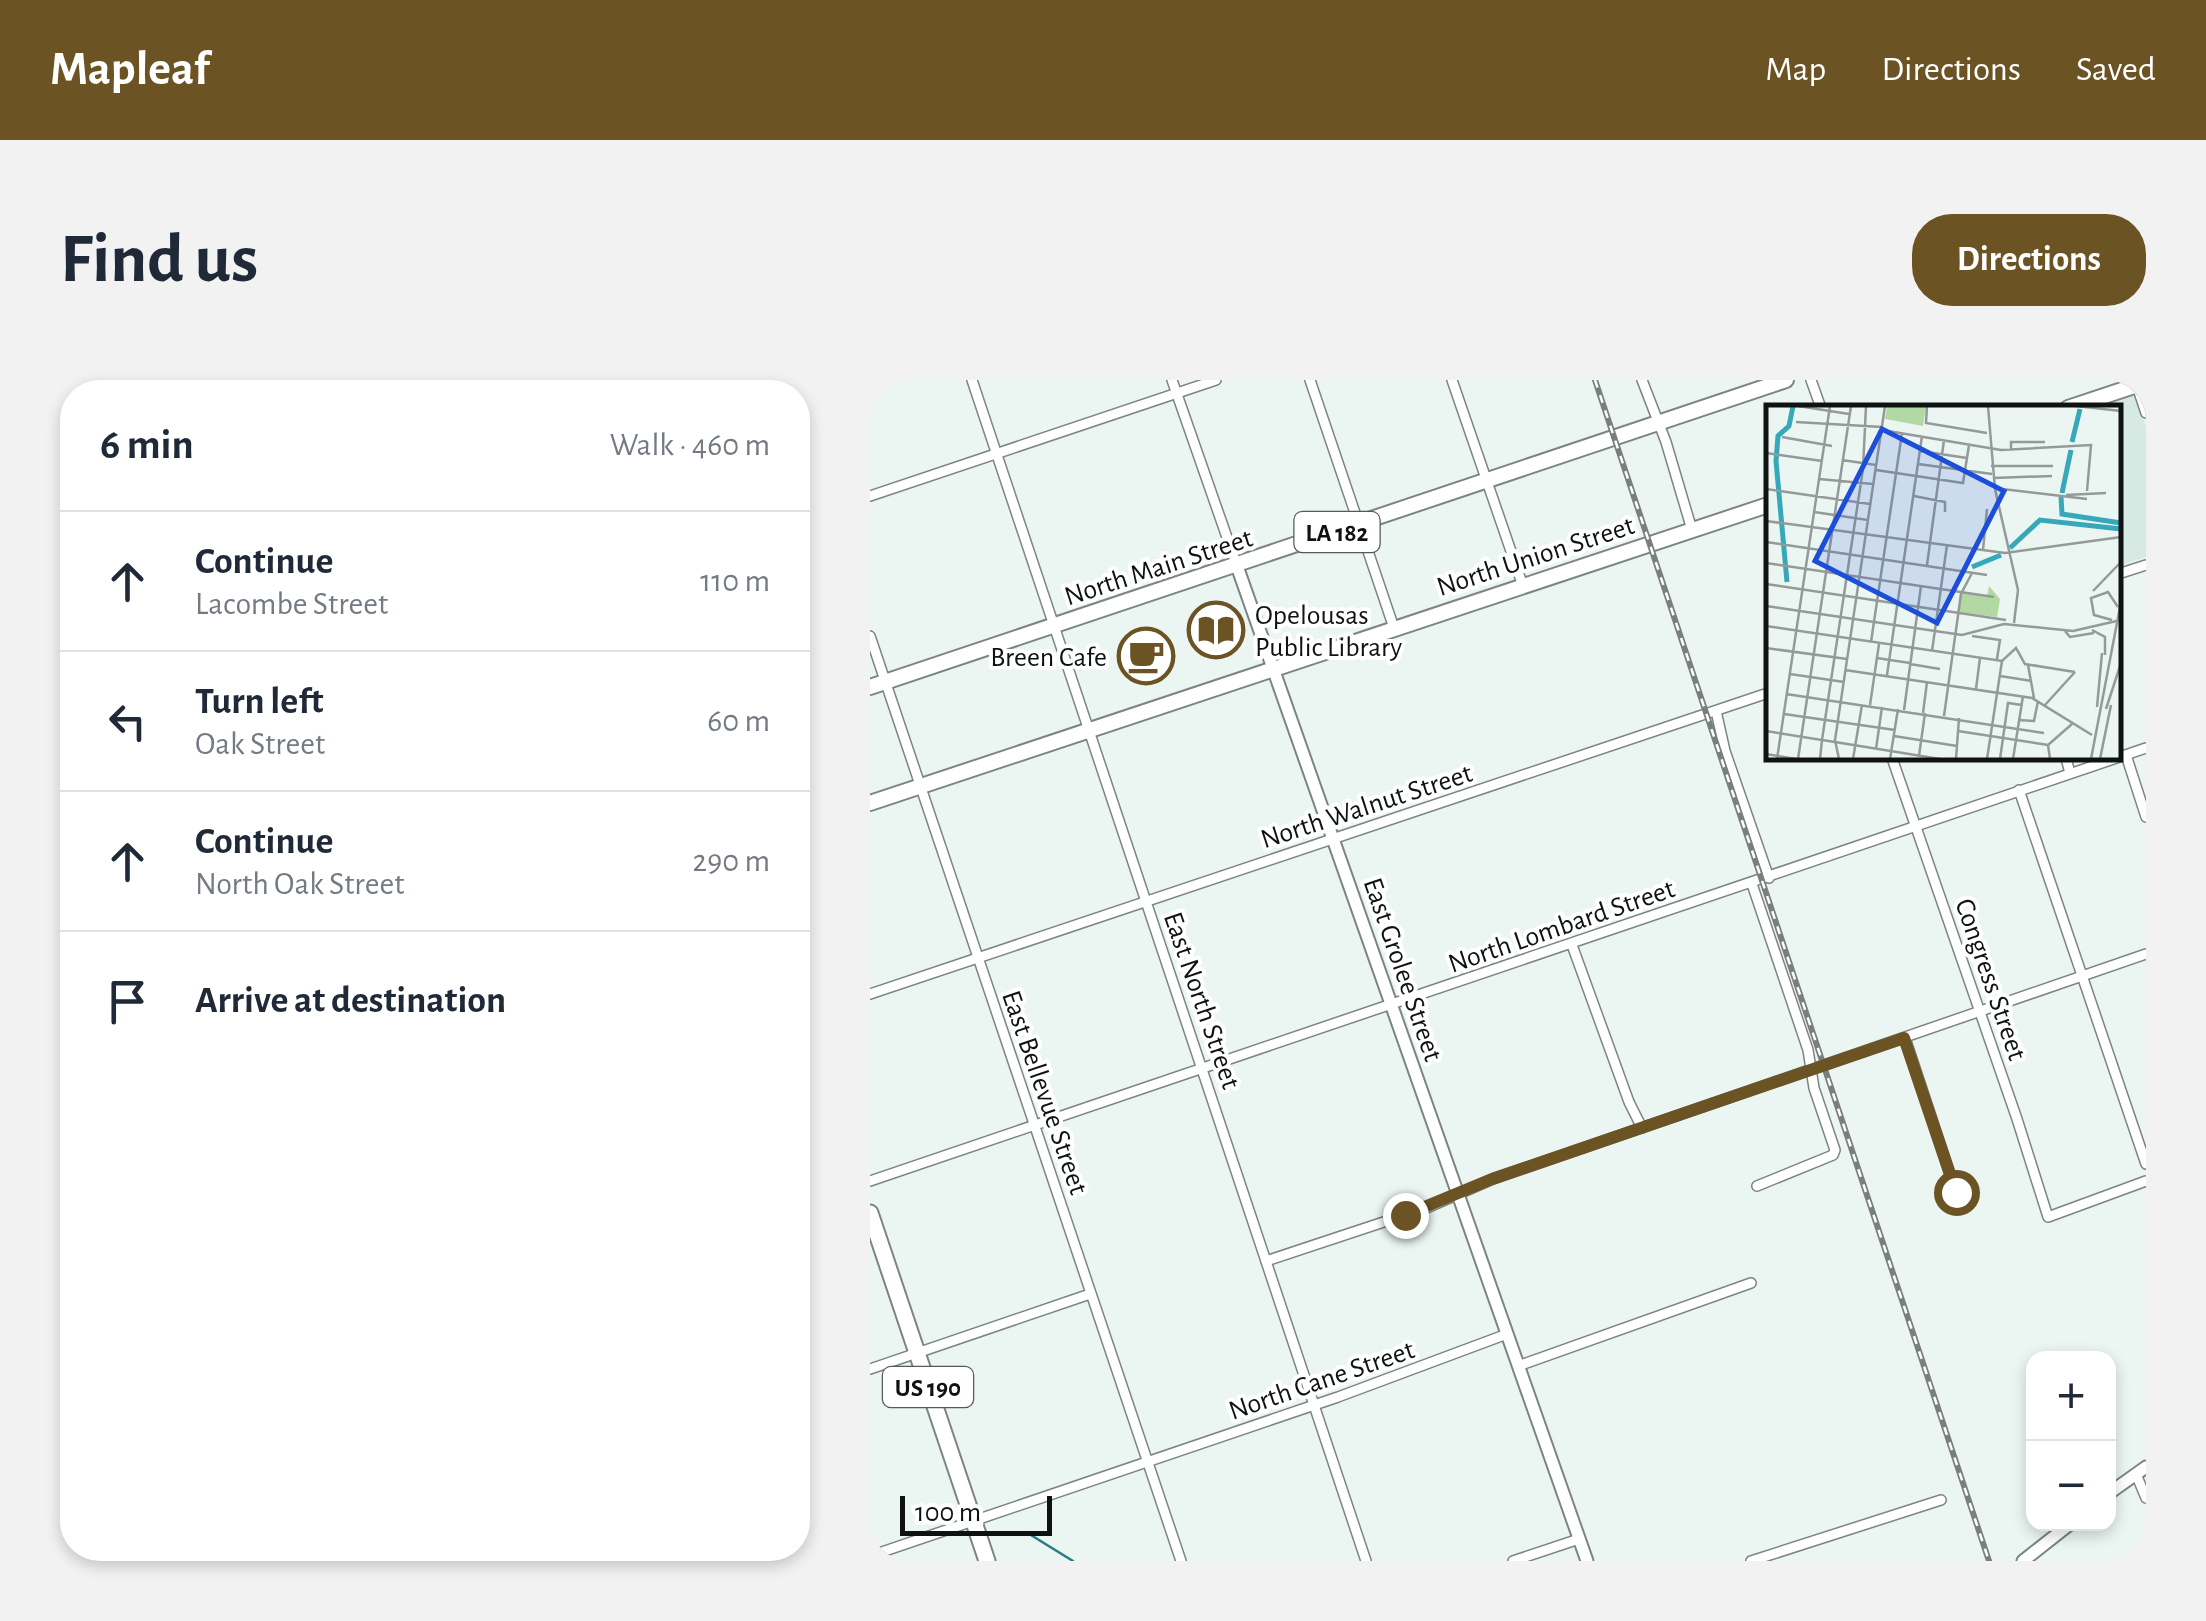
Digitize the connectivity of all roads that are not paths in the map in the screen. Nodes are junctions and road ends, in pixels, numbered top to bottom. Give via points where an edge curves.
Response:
1 (972, 380) edge
2 (1172, 380) edge
3 (1216, 380) edge
4 (1310, 380) edge
5 (1452, 380) edge
6 (1642, 380) edge
7 (1786, 380) edge
8 (1811, 380) edge
9 (2142, 384) edge
10 (1176, 393) junction
11 (1819, 405) edge
12 (2077, 405) edge
13 (2146, 413) edge
14 (1658, 424) junction
15 (998, 454) junction
16 (1487, 481) junction
17 (870, 496) edge
18 (1766, 505) edge
19 (1359, 525) junction
20 (1692, 530) junction
21 (1237, 566) junction
22 (2146, 566) edge
23 (2121, 573) edge
24 (1523, 586) junction
25 (1055, 626) junction
26 (1394, 628) junction
27 (870, 636) edge
28 (1273, 667) junction
29 (886, 682) junction
30 (870, 687) edge
31 (1766, 694) edge
32 (1716, 712) junction
33 (1088, 728) junction
34 (2146, 748) edge
35 (2126, 755) junction
36 (2121, 757) edge
37 (1893, 760) edge
38 (2067, 760) edge
39 (2110, 760) edge
40 (2070, 773) junction
41 (920, 786) junction
42 (2019, 790) junction
43 (870, 802) edge
44 (2146, 818) edge
45 (1916, 826) junction
46 (1333, 840) junction
47 (1761, 880) junction
48 (1146, 902) junction
49 (1572, 945) junction
50 (2146, 954) edge
51 (977, 958) junction
52 (2080, 976) junction
53 (870, 994) edge
54 (1390, 1006) junction
55 (1979, 1012) junction
56 (1904, 1038) junction
57 (1811, 1069) junction
58 (1202, 1070) junction
59 (1034, 1126) junction
60 (1642, 1128) junction
61 (2146, 1164) edge
62 (870, 1181) edge
63 (2146, 1182) edge
64 (1757, 1186) dead end
65 (1956, 1192) dead end
66 (1458, 1195) junction
67 (870, 1212) edge
68 (1266, 1261) junction
69 (1751, 1283) dead end
70 (1090, 1294) junction
71 (1507, 1334) junction
72 (916, 1352) junction
73 (1518, 1366) junction
74 (870, 1370) edge
75 (1314, 1405) junction
76 (1148, 1463) junction
77 (2141, 1470) edge
78 (2116, 1488) edge
79 (2146, 1498) edge
80 (1942, 1500) dead end
81 (973, 1521) junction
82 (2061, 1531) edge
83 (1579, 1539) junction
84 (870, 1556) edge
85 (987, 1561) edge
86 (1181, 1561) edge
87 (1366, 1561) edge
88 (1513, 1561) edge
89 (1587, 1561) edge
90 (1751, 1561) edge
91 (2023, 1561) edge

1 - 15 street, East North Street
2 - 10 street, East Grolee Street
3 - 10 street
4 - 19 street
5 - 16 street
6 - 14 street
7 - 14 main road, North Main Street / LA 182
8 - 11 street
9 - 12 main road
9 - 13 street
10 - 15 street
10 - 21 street, East Grolee Street
14 - 16 main road, North Main Street / LA 182
14 - 20 street
15 - 17 street
15 - 25 street, East North Street
16 - 19 main road, North Main Street / LA 182
16 - 24 street
18 - 20 main road, North Union Street
19 - 21 main road, North Main Street / LA 182
19 - 26 street
20 - 24 main road, North Union Street
21 - 25 main road, North Main Street / LA 182
21 - 28 street, East Grolee Street
22 - 23 street
24 - 26 main road, North Union Street
25 - 29 main road, North Main Street / LA 182
25 - 33 street, East North Street
26 - 28 main road, North Union Street
27 - 29 street, East Bellevue Street
28 - 33 main road, North Union Street
28 - 46 street, East Grolee Street
29 - 30 main road, LA 182
29 - 41 street, East Bellevue Street
31 - 32 street, North Walnut Street
32 - 46 street, North Walnut Street
32 - 47 street
33 - 41 main road, North Union Street
33 - 48 street, East North Street
34 - 35 street, North Lombard Street
35 - 36 street, North Lombard Street
35 - 44 street
37 - 45 street, Congress Street
38 - 40 street
39 - 40 street, North Lombard Street
40 - 42 street, North Lombard Street
41 - 43 main road, North Union Street
41 - 51 street, East Bellevue Street
42 - 45 street, North Lombard Street
42 - 52 street
45 - 47 street, North Lombard Street
45 - 55 street, Congress Street
46 - 48 street, North Walnut Street
46 - 54 street, East Grolee Street
47 - 49 street, North Lombard Street
47 - 57 street
48 - 51 street, North Walnut Street
48 - 58 street, East North Street
49 - 54 street, North Lombard Street
49 - 60 street
50 - 52 street
51 - 53 street, North Walnut Street
51 - 59 street, East Bellevue Street
52 - 55 street
52 - 61 street
54 - 58 street, North Lombard Street
54 - 66 street, East Grolee Street
55 - 56 street
55 - 63 street, Congress Street via 2048,1217
56 - 57 street
56 - 65 street
57 - 60 street
57 - 64 street via 1835,1150
58 - 59 street, North Lombard Street
58 - 68 street, East North Street
59 - 62 street, North Lombard Street
59 - 70 street, East Bellevue Street
60 - 66 street
66 - 68 street
66 - 71 street, East Grolee Street
67 - 72 highway, US 190
68 - 75 street, East North Street
69 - 73 street
70 - 72 street
70 - 76 street, East Bellevue Street
71 - 73 street, East Grolee Street
71 - 75 street, North Cane Street
72 - 74 street
72 - 81 highway, US 190
73 - 83 street, East Grolee Street
75 - 76 street, North Cane Street
75 - 87 street, East North Street
76 - 81 street, North Cane Street
76 - 86 street, East Bellevue Street
77 - 78 street
77 - 79 street
80 - 90 street
81 - 84 street, North Cane Street
81 - 85 highway, US 190
82 - 91 street
83 - 88 street
83 - 89 street, East Grolee Street

